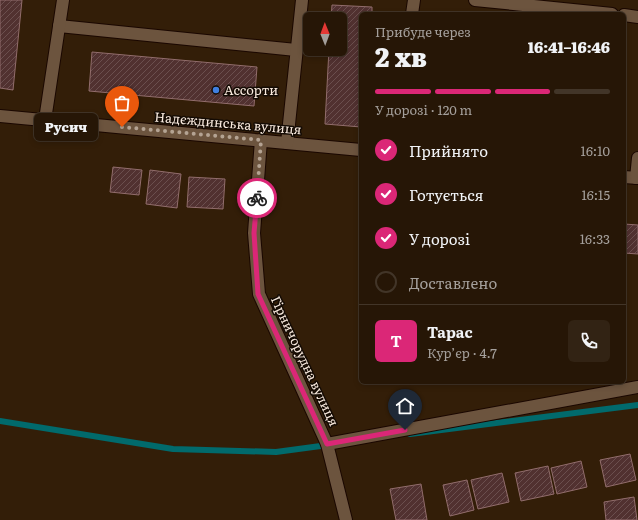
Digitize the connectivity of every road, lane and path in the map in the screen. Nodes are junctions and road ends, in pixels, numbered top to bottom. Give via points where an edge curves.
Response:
1 (63, 0) edge
2 (302, 0) edge
3 (414, 0) edge
4 (475, 0) edge
5 (568, 8) edge
6 (412, 12) edge
7 (597, 12) edge
8 (626, 15) edge
9 (638, 17) edge
10 (59, 26) junction
11 (296, 50) junction
12 (0, 116) edge
13 (45, 120) junction
14 (261, 140) junction
15 (287, 143) junction
16 (359, 150) edge
17 (638, 158) edge
18 (633, 178) edge
19 (638, 387) edge
20 (327, 444) junction
21 (343, 518) edge

1 - 10 street
2 - 11 street
3 - 6 street
4 - 5 street
5 - 7 street
8 - 9 street
10 - 11 street
10 - 13 street
11 - 15 street
12 - 13 street, Надєждинська вулиця
13 - 14 street, Надєждинська вулиця
14 - 15 street, Надєждинська вулиця
14 - 20 street, Гірничорудна вулиця via 254,233 258,294
15 - 16 street, Надєждинська вулиця
17 - 18 street
19 - 20 street
20 - 21 street, Гірничорудна вулиця

